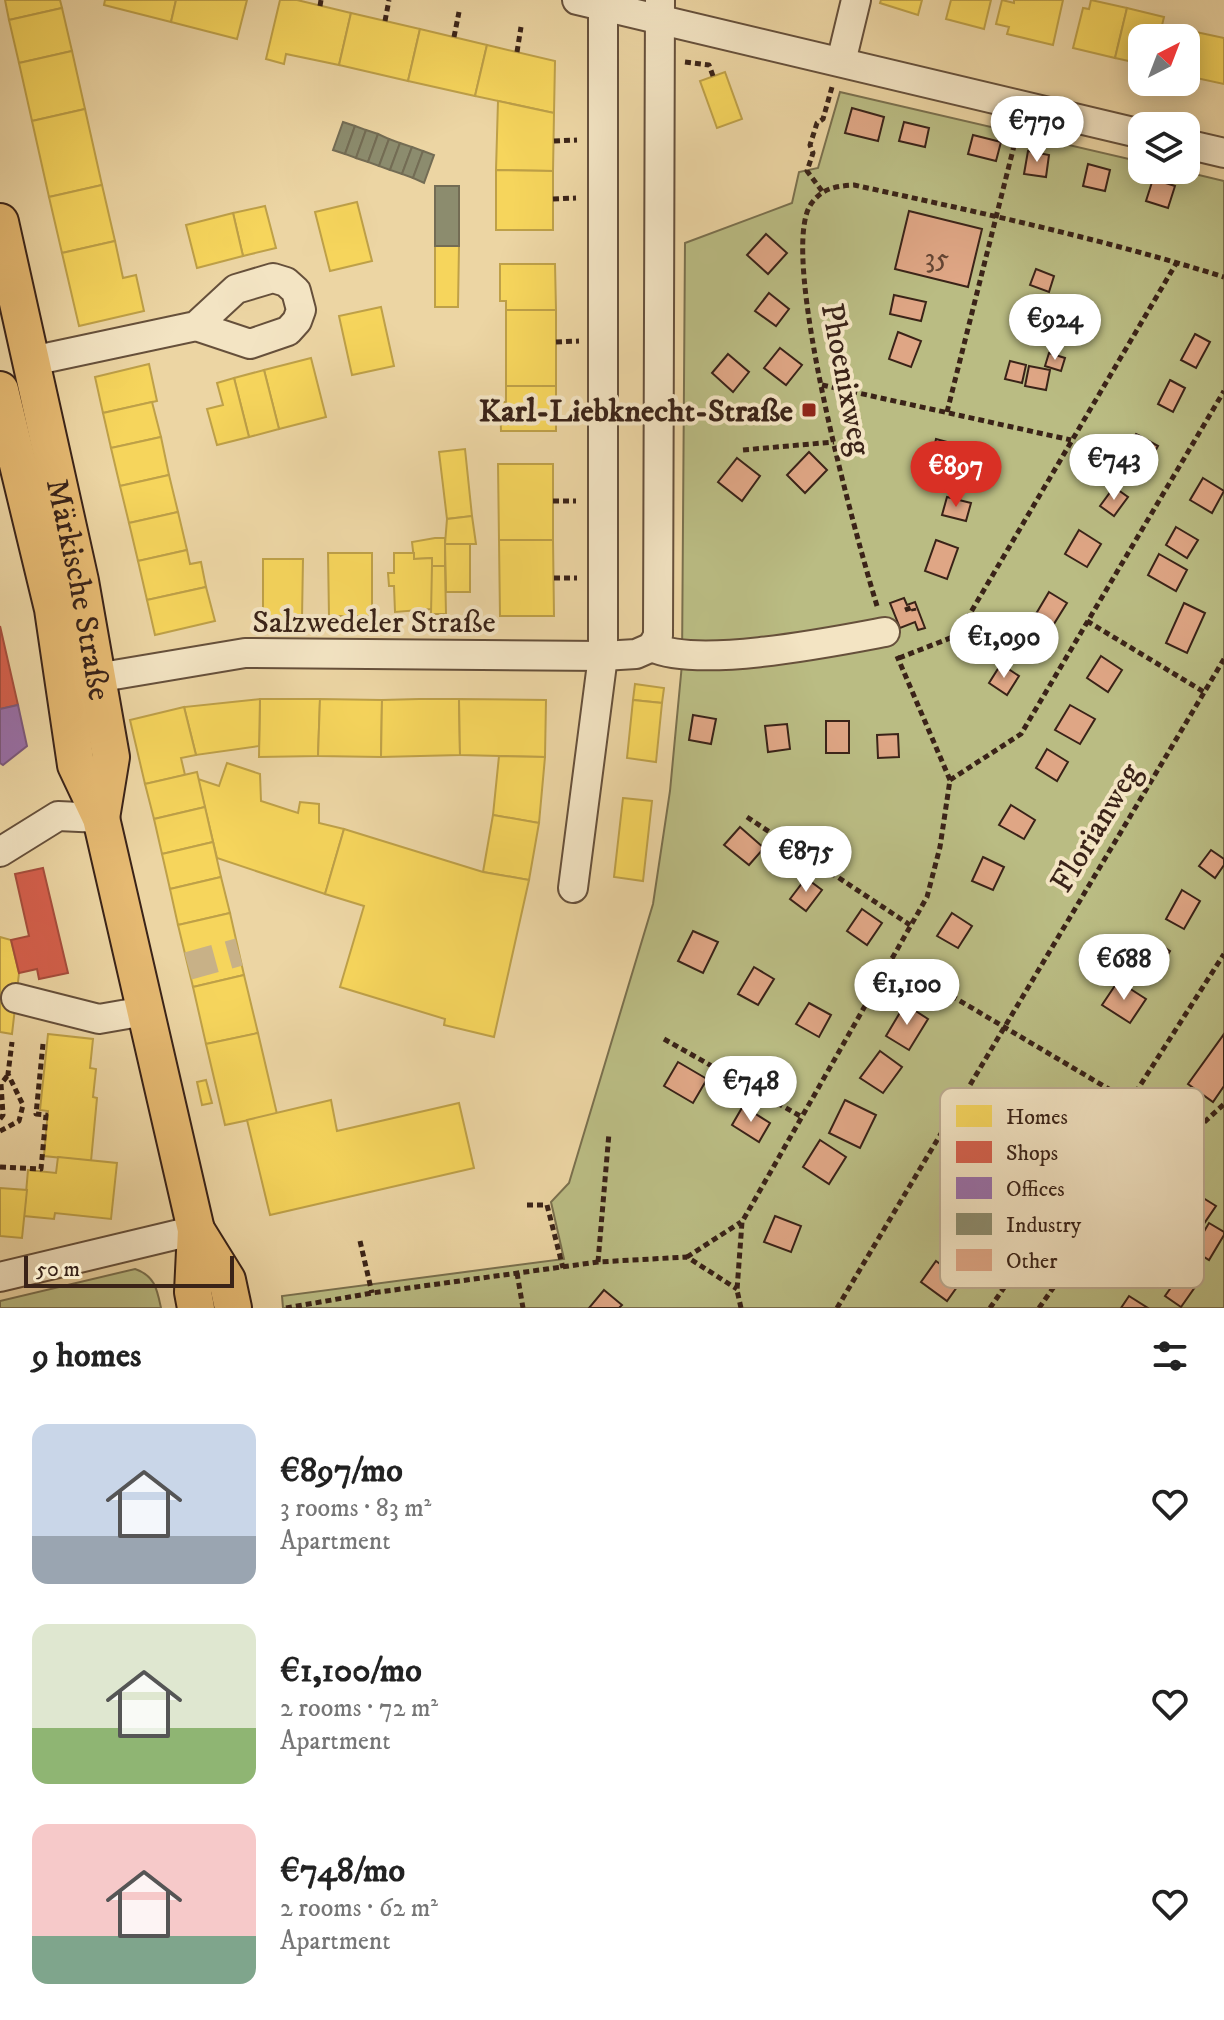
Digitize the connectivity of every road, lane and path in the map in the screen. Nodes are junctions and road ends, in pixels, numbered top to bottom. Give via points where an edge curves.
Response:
1 (389, 0) edge
2 (856, 0) edge
3 (594, 1) edge
4 (660, 9) edge
5 (459, 12) dead end
6 (385, 21) dead end
7 (521, 27) dead end
8 (454, 37) dead end
9 (517, 52) dead end
10 (840, 62) junction
11 (691, 63) dead end
12 (713, 76) dead end
13 (1128, 131) edge
14 (1016, 138) dead end
15 (582, 140) dead end
16 (554, 141) dead end
17 (1200, 147) edge
18 (1224, 153) edge
19 (822, 191) junction
20 (582, 198) dead end
21 (553, 199) dead end
22 (996, 216) junction
23 (0, 222) edge
24 (1177, 262) junction
25 (1224, 277) edge
26 (196, 326) dead end
27 (582, 341) dead end
28 (556, 342) dead end
29 (32, 361) junction
30 (822, 385) junction
31 (0, 390) edge
32 (1224, 391) edge
33 (947, 412) junction
34 (1071, 440) junction
35 (834, 442) junction
36 (743, 450) dead end
37 (582, 500) dead end
38 (553, 501) dead end
39 (554, 578) dead end
40 (582, 578) dead end
41 (905, 610) dead end
42 (914, 611) dead end
43 (1087, 621) junction
44 (885, 632) junction
45 (652, 647) junction
46 (603, 656) junction
47 (899, 658) junction
48 (1224, 659) edge
49 (96, 678) junction
50 (1204, 692) junction
51 (950, 780) junction
52 (747, 817) dead end
53 (101, 818) junction
54 (0, 852) edge
55 (573, 888) dead end
56 (910, 925) junction
57 (1224, 954) edge
58 (891, 960) junction
59 (16, 998) dead end
60 (145, 1011) junction
61 (1004, 1026) junction
62 (664, 1039) dead end
63 (12, 1042) dead end
64 (43, 1044) dead end
65 (8, 1074) junction
66 (967, 1088) edge
67 (1107, 1088) edge
68 (1137, 1088) edge
69 (1224, 1104) edge
70 (802, 1117) junction
71 (0, 1119) edge
72 (1204, 1122) edge
73 (0, 1131) edge
74 (609, 1133) dead end
75 (940, 1134) edge
76 (0, 1167) edge
77 (527, 1205) dead end
78 (742, 1222) junction
79 (196, 1230) junction
80 (360, 1241) dead end
81 (687, 1257) junction
82 (598, 1262) junction
83 (563, 1268) junction
84 (517, 1273) junction
85 (0, 1277) edge
86 (1003, 1288) edge
87 (1053, 1288) edge
88 (737, 1290) junction
89 (372, 1293) junction
90 (330, 1300) junction
91 (196, 1308) edge
92 (233, 1308) edge
93 (286, 1308) edge
94 (331, 1308) edge
95 (523, 1308) edge
96 (741, 1308) edge
97 (837, 1308) edge
98 (990, 1308) edge
99 (1039, 1308) edge

1 - 6 path
2 - 10 street
3 - 4 street
3 - 46 street
4 - 10 street
4 - 45 street via 658,636
5 - 8 path
7 - 9 path
10 - 13 street
10 - 19 path via 810,145 807,171
11 - 12 path via 709,65
14 - 22 path
15 - 16 path
17 - 18 street
19 - 22 path via 854,185
19 - 30 path, Phoenixweg via 809,206 802,243 804,289
20 - 21 path
22 - 24 path
22 - 33 path
23 - 29 main road, Märkische Straße
24 - 25 path
24 - 34 path
26 - 29 street
27 - 28 path
29 - 49 main road, Märkische Straße
30 - 33 path
30 - 35 path, Phoenixweg
31 - 53 main road, Märkische Straße via 53,609 76,765
32 - 43 path
33 - 34 path
34 - 47 path via 953,637
35 - 36 path
35 - 44 path, Phoenixweg
37 - 38 path
39 - 40 path
41 - 42 path
43 - 50 path
43 - 51 path via 1021,734
44 - 45 street via 676,654
44 - 47 path, Phoenixweg
45 - 46 street, Salzwedeler Straße
46 - 49 street, Salzwedeler Straße via 245,653
46 - 55 street
47 - 51 path, Phoenixweg
48 - 50 path, Florianweg
49 - 53 main road, Märkische Straße via 111,757
50 - 61 path, Florianweg
51 - 56 path via 927,897
52 - 56 path
53 - 54 street via 58,816
53 - 60 main road, Märkische Straße
56 - 58 path
57 - 68 path
58 - 61 path
58 - 70 path
59 - 60 street via 99,1019
60 - 79 main road, Märkische Straße
61 - 66 path, Florianweg
61 - 67 path
62 - 70 path
63 - 65 path
64 - 76 path via 36,1114 46,1115 41,1169
65 - 71 path via 1,1084
65 - 73 path via 23,1105 19,1121
69 - 72 path
70 - 78 path
74 - 82 path
75 - 97 path, Florianweg
77 - 83 path via 547,1205
78 - 81 path
78 - 88 path
79 - 85 street
79 - 91 main road, Märkische Straße
79 - 92 main road, Märkische Straße via 227,1280
80 - 89 path
81 - 82 path
81 - 88 path
82 - 83 path
83 - 84 path
84 - 89 path
84 - 95 path
86 - 98 path
87 - 99 path
88 - 96 path
89 - 90 path
90 - 93 path
90 - 94 path

